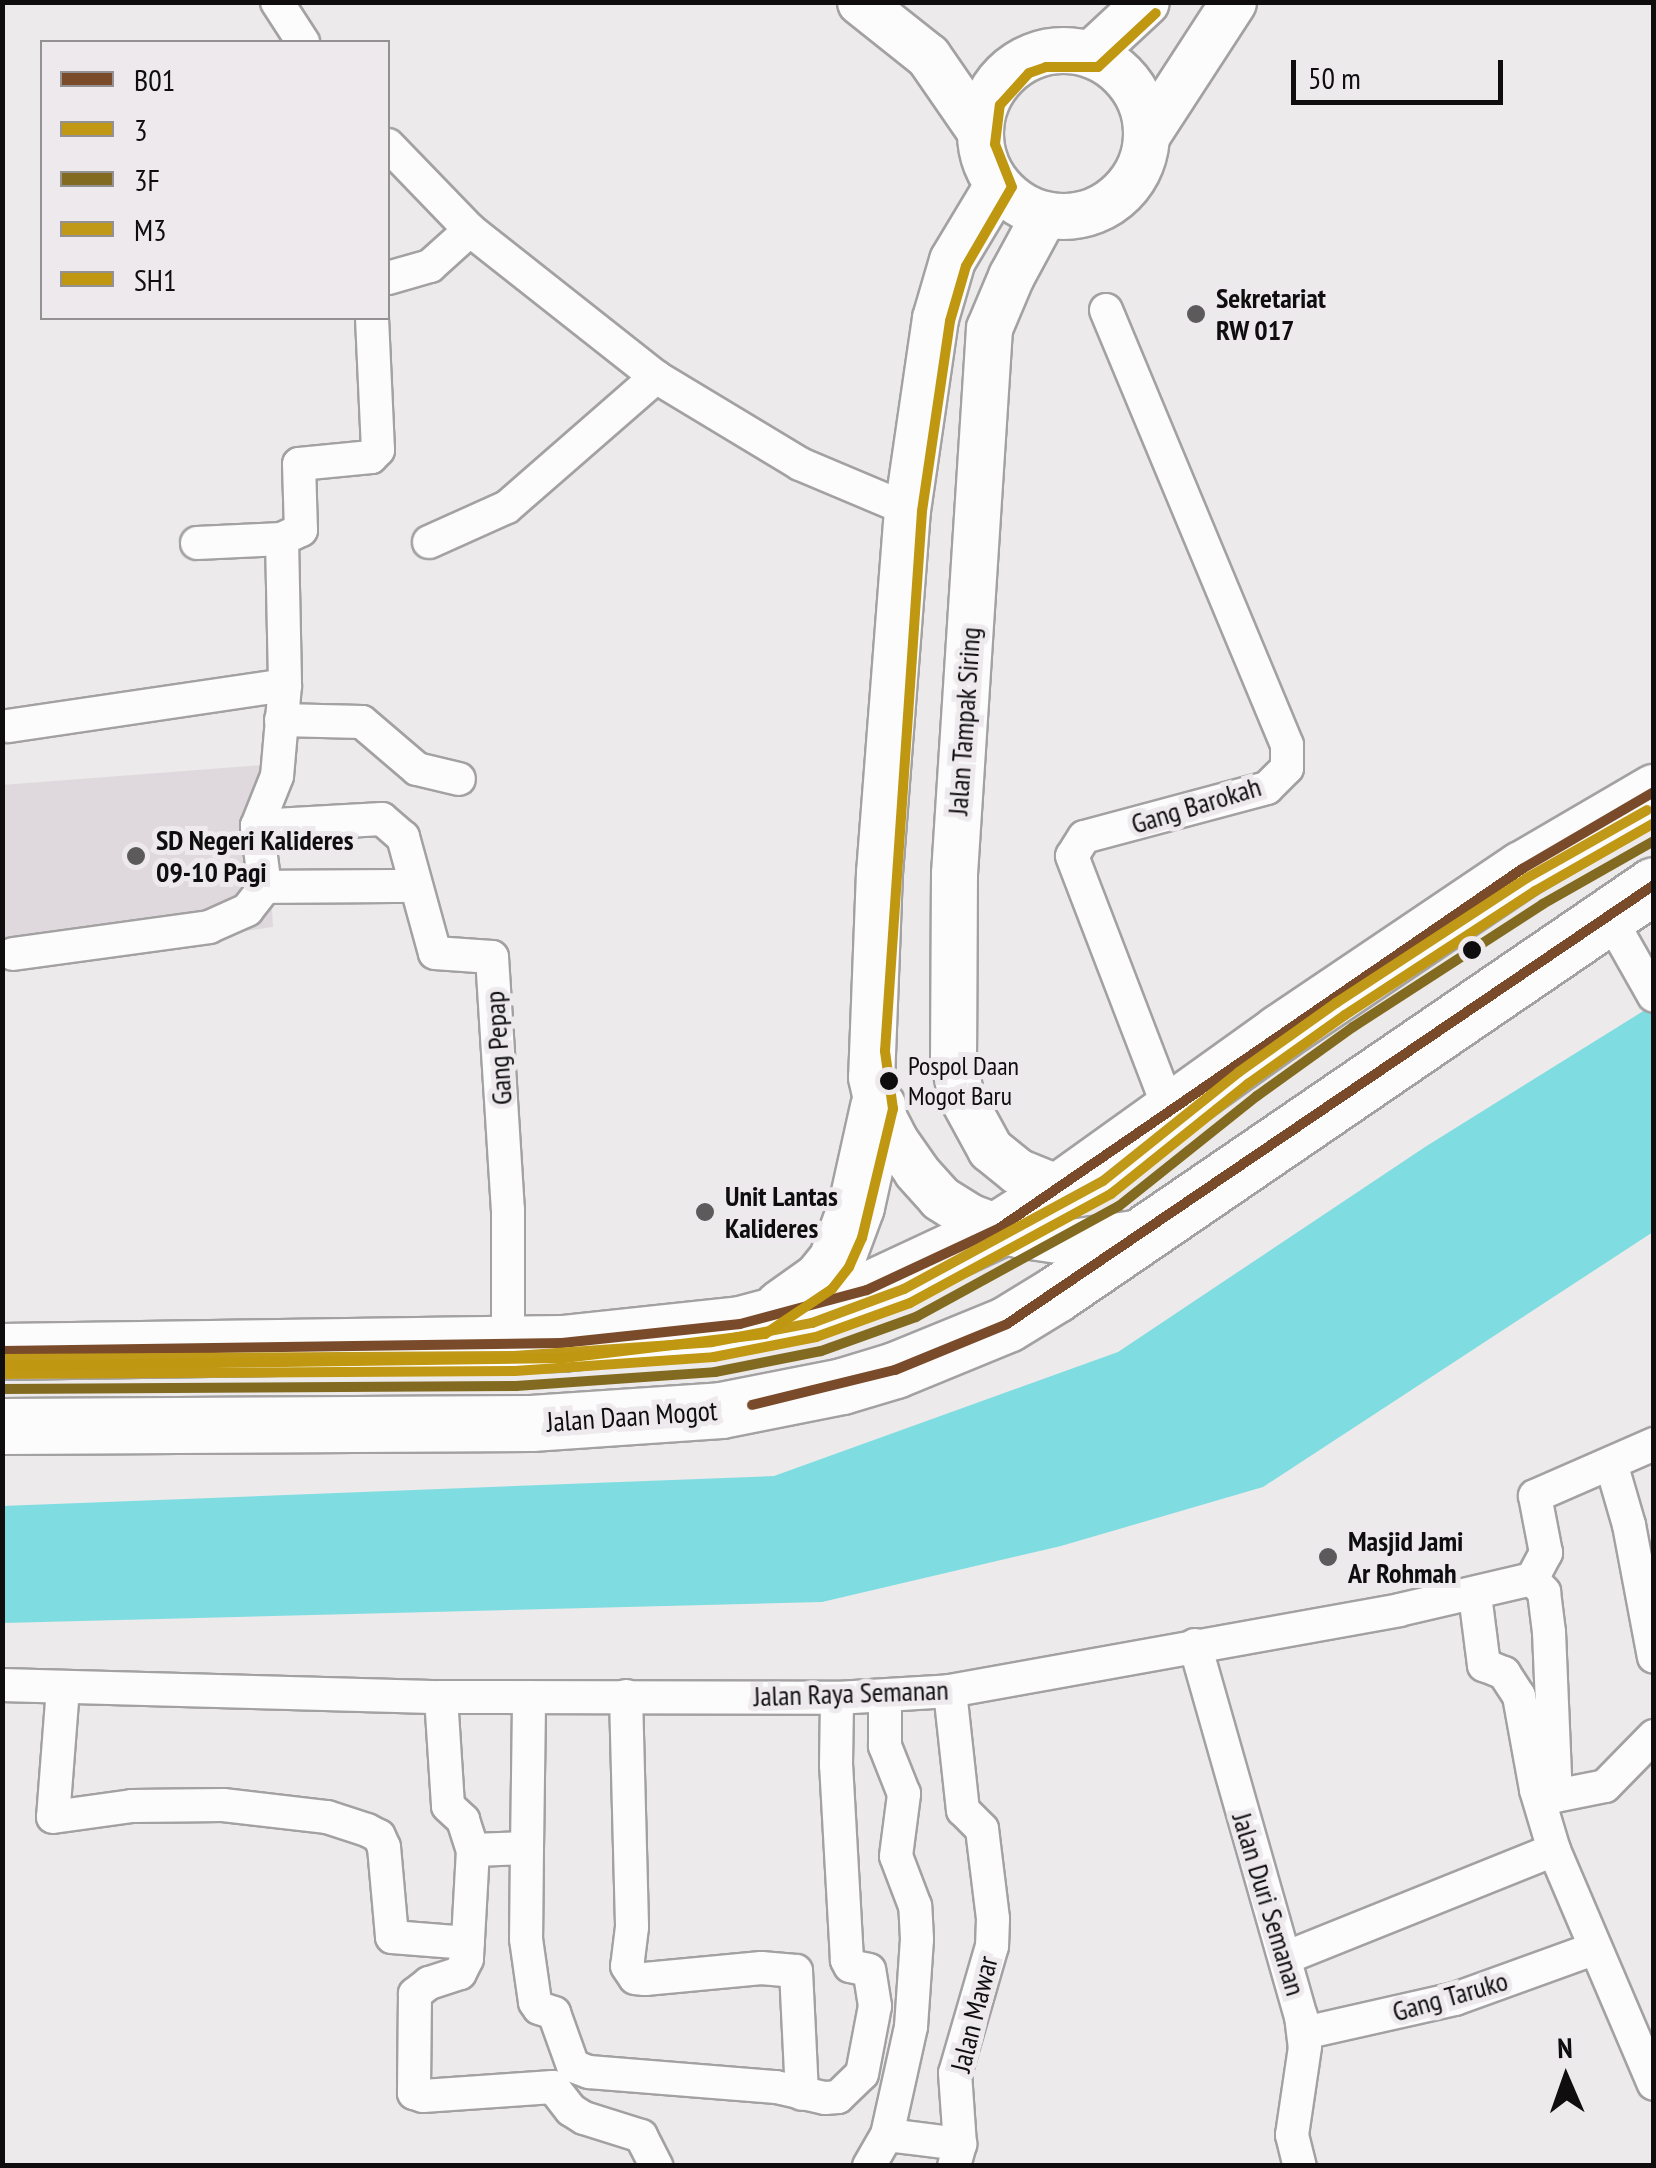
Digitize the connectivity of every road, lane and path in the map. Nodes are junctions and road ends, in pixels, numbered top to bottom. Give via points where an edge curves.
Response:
1 (277, 2) edge
2 (860, 2) edge
3 (1146, 2) edge
4 (1233, 2) edge
5 (302, 40) edge
6 (1090, 54) junction
7 (928, 56) junction
8 (1002, 75) junction
9 (979, 130) junction
10 (1148, 133) junction
11 (390, 148) edge
12 (998, 185) junction
13 (1044, 214) junction
14 (470, 230) junction
15 (390, 277) edge
16 (1106, 310) dead end
17 (372, 320) edge
18 (656, 376) junction
19 (907, 509) junction
20 (282, 538) junction
21 (428, 542) dead end
22 (197, 543) dead end
23 (284, 686) junction
24 (280, 720) junction
25 (8, 726) dead end
26 (459, 779) dead end
27 (1654, 792) edge
28 (257, 826) junction
29 (879, 872) junction
30 (954, 873) junction
31 (414, 886) junction
32 (265, 887) junction
33 (1641, 893) edge
34 (13, 954) dead end
35 (1651, 991) edge
36 (878, 1106) junction
37 (1171, 1114) junction
38 (1061, 1189) junction
39 (998, 1229) junction
40 (1150, 1230) junction
41 (762, 1319) junction
42 (508, 1346) junction
43 (92, 1350) junction
44 (18, 1351) edge
45 (18, 1426) edge
46 (94, 1426) junction
47 (1654, 1444) edge
48 (1611, 1463) junction
49 (1532, 1580) junction
50 (1475, 1594) junction
51 (1195, 1645) junction
52 (1654, 1658) edge
53 (2, 1685) edge
54 (63, 1688) junction
55 (950, 1691) junction
56 (626, 1696) junction
57 (440, 1697) junction
58 (529, 1697) junction
59 (885, 1697) junction
60 (837, 1698) junction
61 (1654, 1736) edge
62 (1548, 1797) junction
63 (527, 1848) junction
64 (473, 1850) junction
65 (1554, 1850) junction
66 (468, 1943) junction
67 (1593, 1948) junction
68 (1285, 1958) junction
69 (1304, 2033) junction
70 (1654, 2084) edge
71 (802, 2094) junction
72 (887, 2135) junction
73 (957, 2155) edge
74 (656, 2166) edge
75 (869, 2166) edge
76 (1300, 2166) edge

1 - 5 street
2 - 7 main road
3 - 6 main road
4 - 10 main road
6 - 8 main road via 1044,52
6 - 10 main road via 1132,84
7 - 8 main road
7 - 9 main road
8 - 9 main road via 986,100
9 - 12 main road via 984,161
10 - 13 main road via 1142,163 1126,189 1102,208
11 - 14 street
12 - 13 main road via 1018,204
12 - 19 main road via 952,260 935,318
13 - 30 main road, Jalan Tampak Siring via 989,328
14 - 15 street via 430,266
14 - 18 street
16 - 37 street, Gang Barokah via 1287,745 1286,768 1267,788 1084,838 1072,856
17 - 20 street via 378,450 371,457 300,464 301,530
18 - 19 street via 800,464
18 - 21 street via 506,507
19 - 29 main road
20 - 22 street
20 - 23 street
23 - 24 street
23 - 25 street
24 - 26 street via 362,722 417,769
24 - 28 street via 277,776
27 - 37 highway via 1506,880
28 - 31 street via 382,819 403,837
28 - 32 street
29 - 30 main road via 900,895 915,898 931,895
29 - 36 main road via 870,1052
30 - 38 main road, Jalan Tampak Siring via 953,1057 960,1094 990,1149 1017,1172
31 - 32 street
31 - 42 street, Gang Pepap via 435,953 492,957 508,1210
32 - 34 street via 247,910 208,927
33 - 35 street
33 - 40 highway, Jalan Daan Mogot
36 - 39 main road via 894,1139 940,1198
36 - 41 highway via 856,1206 836,1260 803,1294
37 - 38 highway
38 - 39 highway
39 - 40 main road via 1071,1242
39 - 41 highway via 867,1290
40 - 46 highway, Jalan Daan Mogot via 1006,1324 951,1350 785,1399 532,1423
41 - 42 highway via 678,1333
42 - 43 highway
43 - 44 highway
43 - 46 highway
44 - 45 highway
45 - 46 highway, Jalan Daan Mogot
47 - 48 street
48 - 49 street via 1535,1496 1546,1552
48 - 52 street
49 - 50 street, Jalan Raya Semanan
49 - 62 street via 1544,1592 1549,1632
50 - 51 street, Jalan Raya Semanan
50 - 62 street via 1484,1666 1504,1673 1520,1696
51 - 55 street, Jalan Raya Semanan
51 - 68 street, Jalan Duri Semanan
53 - 54 street, Jalan Raya Semanan
54 - 57 street, Jalan Raya Semanan
54 - 66 street via 54,1817 223,1804 340,1822 380,1836 392,1937
55 - 59 street, Jalan Raya Semanan
55 - 73 street, Jalan Mawar via 963,1810 982,1829 994,1919 956,2072
56 - 58 street, Jalan Raya Semanan
56 - 60 street, Jalan Raya Semanan
56 - 71 street via 630,1973 654,1980 761,1968 796,1971
57 - 58 street, Jalan Raya Semanan
57 - 64 street via 446,1802 463,1820
58 - 63 street
59 - 60 street, Jalan Raya Semanan
59 - 72 street via 884,1746 904,1794 896,1856 915,1906 917,1939 911,2027
60 - 71 street via 847,1960 869,1970 875,2006 862,2074 850,2090 838,2098
61 - 62 street via 1604,1786
62 - 65 street
63 - 64 street
63 - 71 street via 526,1939 535,2002 554,2012 573,2066
64 - 66 street
65 - 67 street
65 - 68 street
66 - 74 street via 460,1972 415,1994 414,2093 553,2086 570,2110 641,2136
67 - 69 street, Gang Taruko via 1454,1999
67 - 70 street
68 - 69 street, Jalan Duri Semanan
69 - 76 street, Jalan Duri Semanan via 1292,2116
72 - 73 street
72 - 75 street

